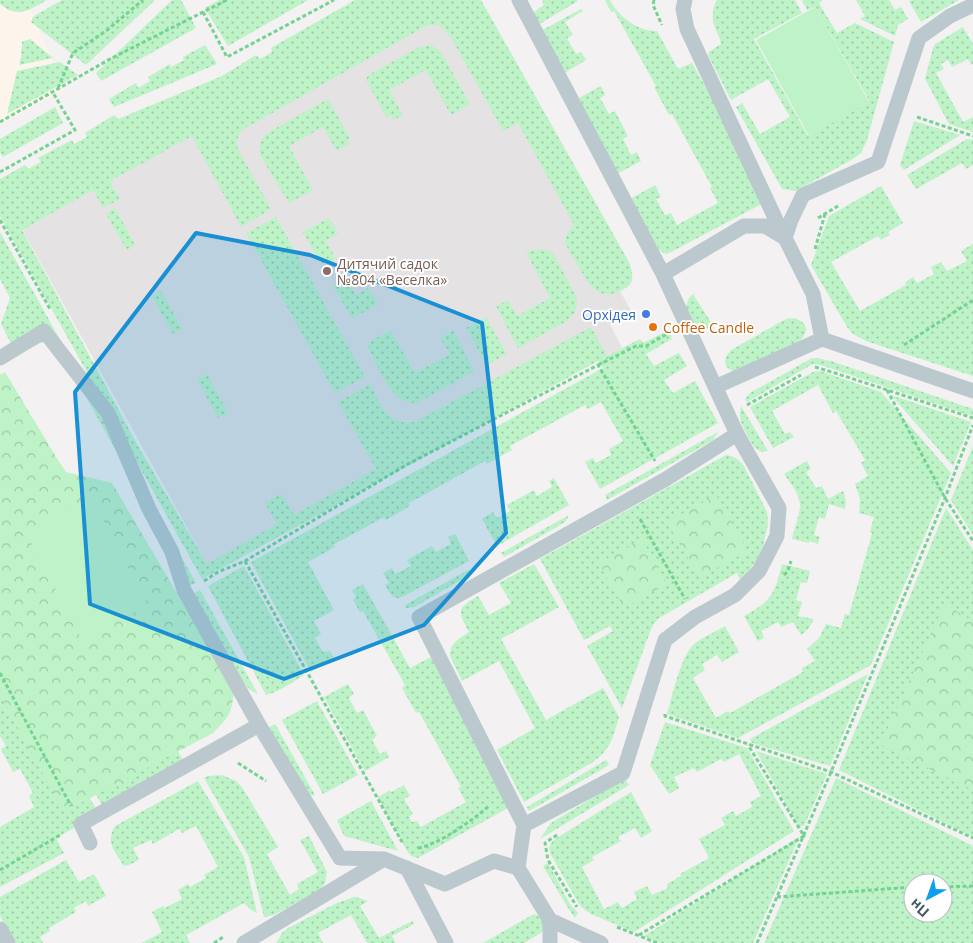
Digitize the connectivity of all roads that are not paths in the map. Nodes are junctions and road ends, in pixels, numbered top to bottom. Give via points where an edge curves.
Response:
1 (519, 0) edge
2 (685, 0) edge
3 (973, 5) edge
4 (786, 238) junction
5 (662, 274) junction
6 (822, 338) junction
7 (0, 358) edge
8 (715, 388) junction
9 (973, 391) edge
10 (737, 434) junction
11 (259, 725) junction
12 (524, 824) junction
13 (90, 843) dead end
14 (384, 859) junction
15 (407, 868) junction
16 (518, 868) junction
17 (550, 920) junction
18 (0, 929) edge
19 (8, 943) edge
20 (244, 943) edge
21 (446, 943) edge
22 (550, 943) edge
23 (601, 943) edge

1 - 5 lane
2 - 4 lane via 683,9 687,29
3 - 4 lane via 950,16 919,38 878,162 803,195
4 - 5 lane via 765,226 744,226
4 - 6 lane via 813,294
5 - 8 lane
6 - 8 lane
6 - 9 lane
7 - 11 lane via 44,332 108,414 149,509 172,552 184,590
8 - 10 lane
10 - 12 lane via 779,508 777,536 759,571 735,595 695,617 665,640 623,773
10 - 12 lane via 666,479 419,617
11 - 13 lane via 81,824
11 - 14 lane via 340,858
12 - 16 lane
14 - 15 lane
14 - 20 lane
15 - 16 lane via 445,884 494,861
15 - 21 lane
16 - 17 lane
17 - 22 lane
17 - 23 lane
18 - 19 lane

